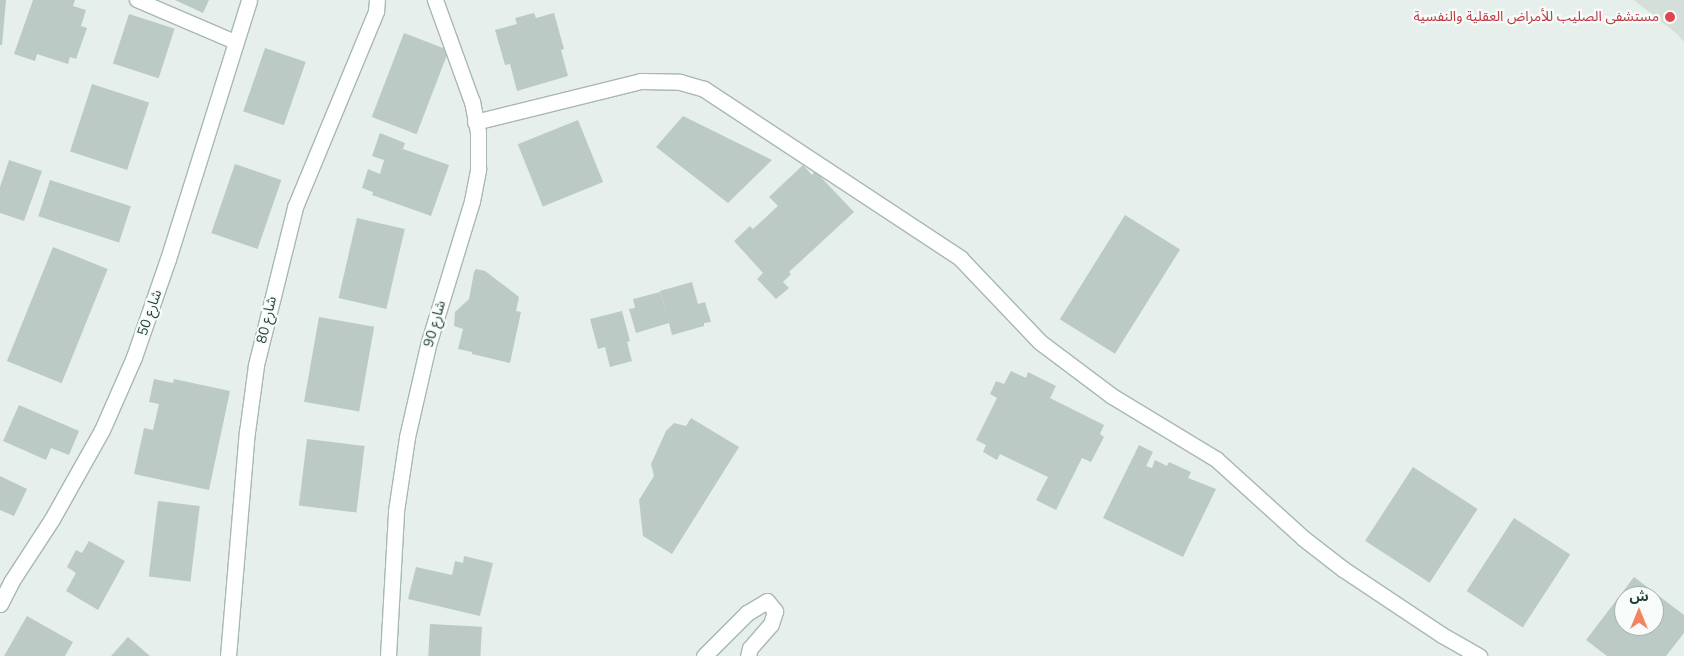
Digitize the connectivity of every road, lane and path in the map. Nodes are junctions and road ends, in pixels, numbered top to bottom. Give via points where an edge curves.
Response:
1 (137, 0) edge
2 (249, 0) edge
3 (378, 0) edge
4 (435, 0) edge
5 (235, 42) junction
6 (475, 122) junction
7 (6, 580) edge
8 (0, 604) edge
9 (228, 656) edge
10 (388, 656) edge
11 (704, 656) edge
12 (748, 656) edge
13 (1479, 656) edge

1 - 5 lane
2 - 5 street, شارع 50
3 - 9 street, شارع 80 via 295,207 256,366 246,442
4 - 6 street, شارع 90 via 472,102
5 - 7 street, شارع 50 via 134,357 102,430 52,519
6 - 10 street, شارع 90 via 478,169 472,201 428,345 407,437 396,510
6 - 13 street via 641,81 680,82 704,89 960,258 1040,342 1112,396 1216,459 1303,538 1343,569
7 - 8 street, شارع 50
11 - 12 street via 747,613 767,600 775,611 771,624 750,648

